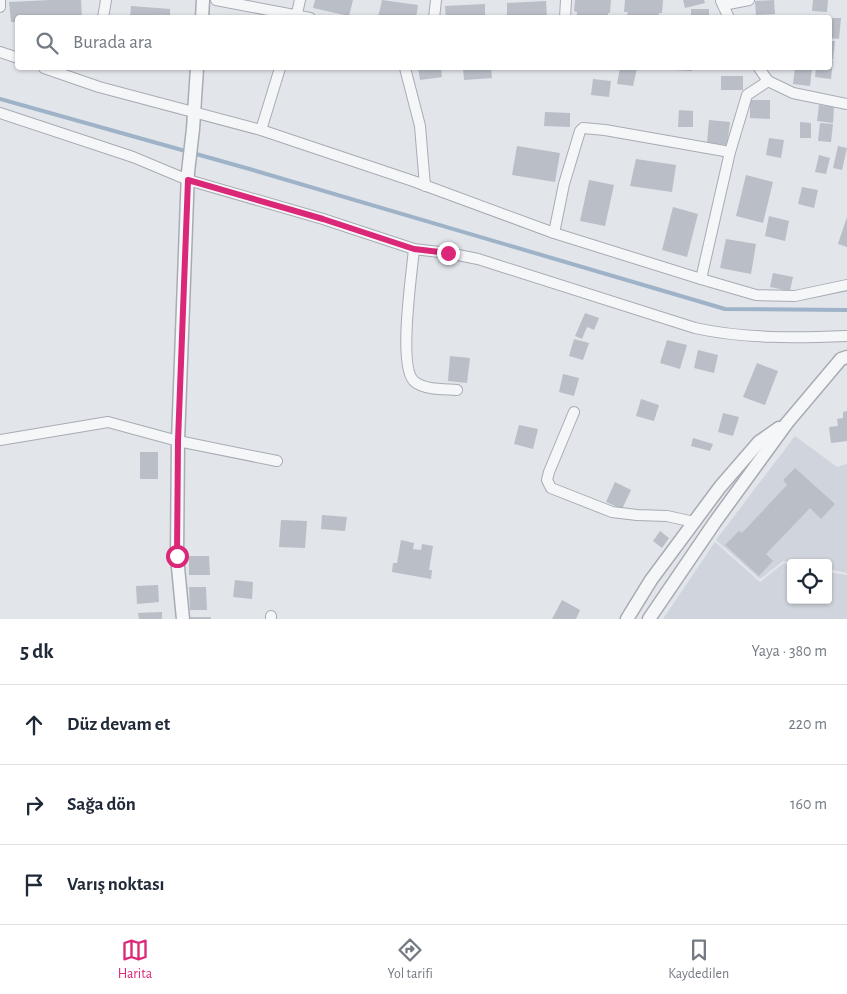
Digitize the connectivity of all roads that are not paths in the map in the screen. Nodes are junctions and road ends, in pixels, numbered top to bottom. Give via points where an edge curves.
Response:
1 (0, 0) edge
2 (106, 0) edge
3 (203, 0) edge
4 (216, 0) edge
5 (300, 0) edge
6 (436, 0) edge
7 (566, 0) edge
8 (749, 0) edge
9 (722, 3) edge
10 (0, 7) edge
11 (104, 15) edge
12 (202, 15) edge
13 (291, 15) edge
14 (296, 15) edge
15 (434, 15) edge
16 (565, 15) edge
17 (728, 15) edge
18 (0, 52) edge
19 (15, 57) edge
20 (50, 70) edge
21 (197, 70) edge
22 (279, 70) edge
23 (406, 70) edge
24 (761, 70) edge
25 (768, 81) junction
26 (847, 104) edge
27 (194, 111) junction
28 (0, 114) edge
29 (261, 130) junction
30 (730, 152) junction
31 (188, 176) junction
32 (425, 186) junction
33 (554, 233) junction
34 (414, 249) junction
35 (701, 279) junction
36 (847, 285) edge
37 (847, 336) edge
38 (847, 357) edge
39 (456, 390) dead end
40 (574, 412) dead end
41 (787, 423) junction
42 (0, 440) edge
43 (178, 441) junction
44 (277, 461) dead end
45 (694, 522) junction
46 (183, 619) edge
47 (627, 619) edge
48 (649, 619) edge

1 - 10 street
2 - 11 street
3 - 12 street
4 - 13 street
5 - 14 street
6 - 15 street
7 - 16 street
8 - 9 street
9 - 17 street
18 - 19 street
20 - 27 street via 99,87
21 - 27 street
22 - 29 street
23 - 32 street via 420,126
24 - 25 street
25 - 26 street via 793,93
25 - 30 street via 747,95
27 - 29 street
27 - 31 street
28 - 31 street
29 - 32 street
30 - 33 street via 583,128 564,184
30 - 35 street
31 - 34 street
31 - 43 street
32 - 33 street
33 - 35 street
34 - 37 street via 478,259 719,333 757,337
34 - 39 street via 406,326 407,371 418,384
35 - 36 street via 756,294 795,296
38 - 41 street via 840,359
40 - 45 street via 549,472 551,488 612,512 667,516
41 - 45 street via 759,442
41 - 48 street
42 - 43 street via 108,422
43 - 44 street
43 - 46 street via 177,556
45 - 47 street

